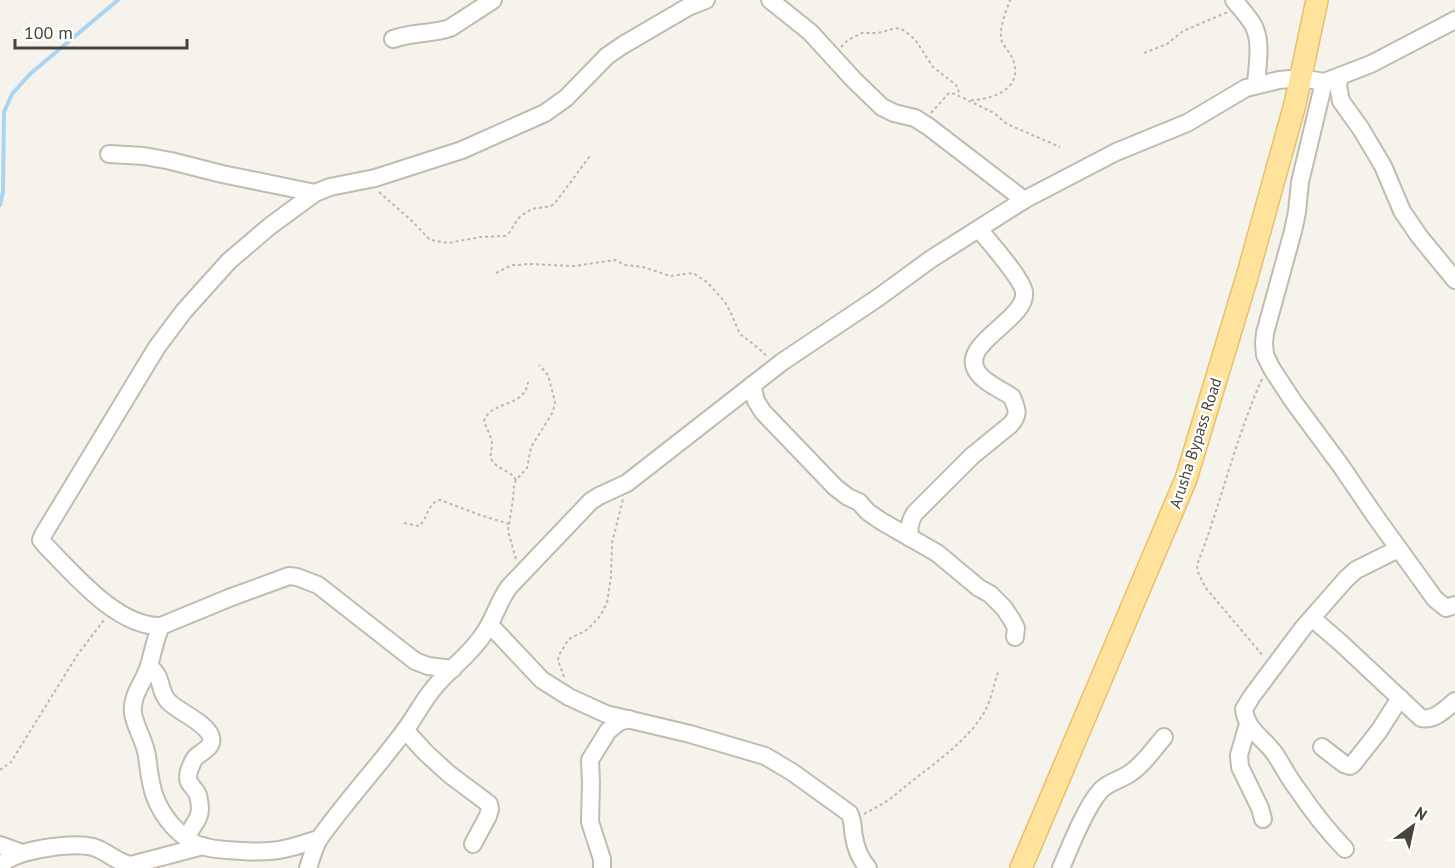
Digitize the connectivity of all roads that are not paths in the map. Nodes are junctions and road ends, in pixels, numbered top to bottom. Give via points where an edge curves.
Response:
1 (493, 0) edge
2 (706, 0) edge
3 (770, 0) edge
4 (1317, 0) edge
5 (1236, 3) edge
6 (1455, 20) edge
7 (393, 39) dead end
8 (1340, 76) junction
9 (1301, 78) junction
10 (1324, 82) junction
11 (1256, 85) junction
12 (108, 154) dead end
13 (315, 193) junction
14 (1024, 200) junction
15 (979, 229) junction
16 (1455, 280) edge
17 (752, 385) junction
18 (910, 538) junction
19 (1398, 549) junction
20 (1452, 610) edge
21 (1312, 618) junction
22 (490, 625) junction
23 (161, 626) junction
24 (1015, 637) dead end
25 (149, 666) junction
26 (453, 669) junction
27 (1400, 698) junction
28 (1455, 701) edge
29 (629, 719) junction
30 (1248, 724) junction
31 (405, 730) junction
32 (1164, 737) dead end
33 (1322, 747) dead end
34 (1263, 819) dead end
35 (319, 839) junction
36 (0, 844) edge
37 (186, 844) junction
38 (473, 844) dead end
39 (1345, 849) dead end
40 (22, 853) junction
41 (0, 866) edge
42 (174, 868) edge
43 (308, 868) edge
44 (603, 868) edge
45 (868, 868) edge
46 (1022, 868) edge
47 (1061, 868) edge

1 - 7 street via 450,28
2 - 13 street via 623,45 545,113 462,150
3 - 14 street via 810,32 882,107 929,127
4 - 9 main road, Arusha Bypass Road
5 - 11 street via 1256,31
6 - 8 street
8 - 10 street
8 - 16 street via 1341,101 1383,166 1402,211
9 - 10 street
9 - 11 street
9 - 46 main road, Arusha Bypass Road via 1247,278 1186,479
10 - 19 street via 1302,173 1293,231 1264,343 1269,363 1293,401
11 - 14 street
12 - 13 street via 171,161
13 - 23 street via 229,261 184,311 157,347 42,535 45,545 105,603 137,623
14 - 15 street
15 - 17 street
15 - 18 street via 1025,294 1018,312 982,344 974,364 977,373 1012,397 1018,412 1010,425 972,456 915,513 909,527
17 - 18 street via 763,412 835,487
17 - 22 street via 627,483 591,501 516,577
18 - 24 street via 997,600 1016,628
19 - 20 street via 1435,599
19 - 21 street via 1356,570
21 - 27 street
21 - 30 street via 1244,709
22 - 26 street
22 - 29 street via 537,676 569,697 606,714
23 - 25 street
23 - 26 street via 289,576 297,577 318,585 415,661
25 - 37 street via 135,694 134,720 144,740 155,798
25 - 37 street via 168,702 212,738 209,747 193,761 188,774 200,811
26 - 31 street via 434,688
27 - 28 street via 1426,719 1435,717
27 - 33 street via 1350,766
29 - 44 street via 608,731 590,760 590,822
29 - 45 street via 779,763 852,818 857,850
30 - 34 street via 1239,761
30 - 39 street via 1275,753 1297,790
31 - 35 street
31 - 38 street via 448,774 489,804 488,816
32 - 47 street via 1138,768 1108,784 1097,795
35 - 37 street via 270,851
35 - 43 street
36 - 40 street
37 - 40 street via 131,865 84,846
37 - 42 street
40 - 41 street

